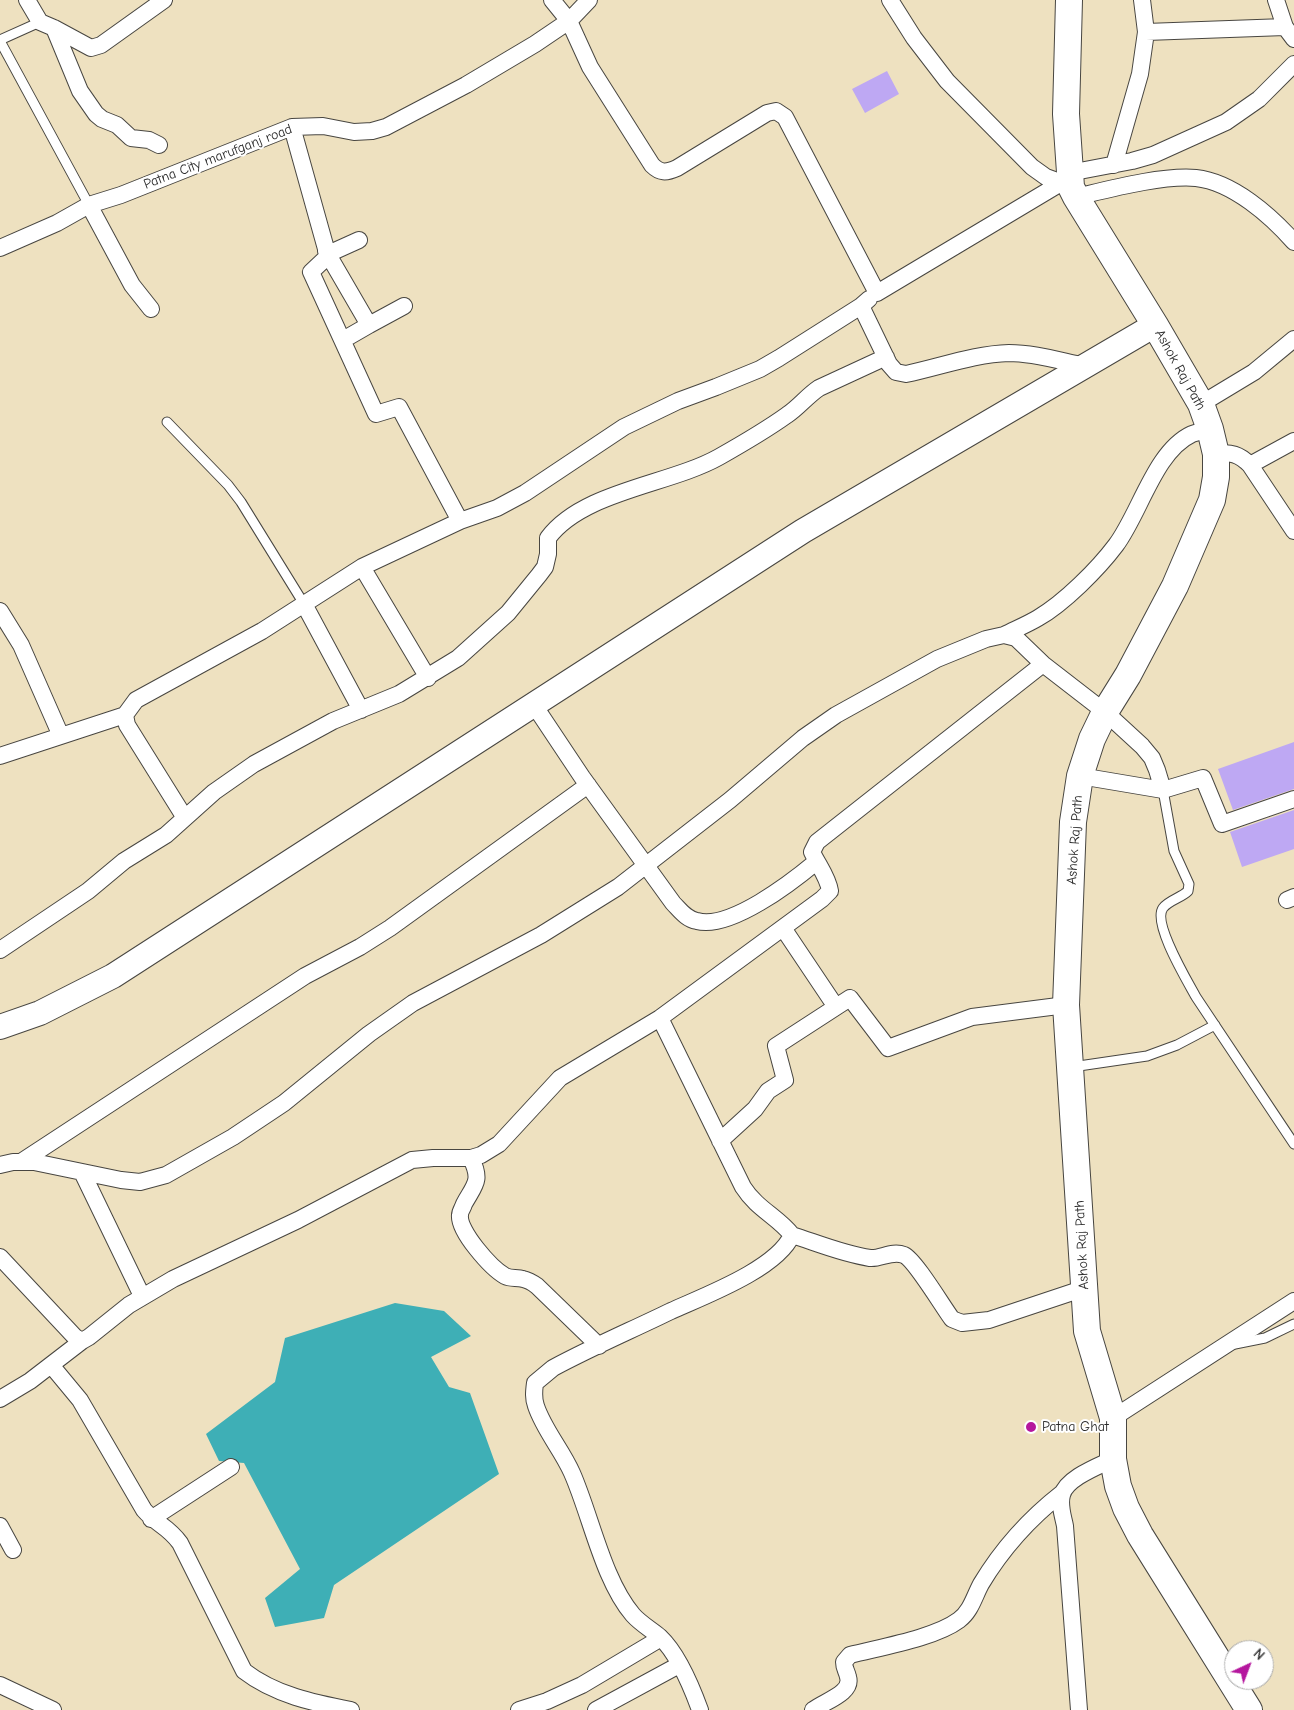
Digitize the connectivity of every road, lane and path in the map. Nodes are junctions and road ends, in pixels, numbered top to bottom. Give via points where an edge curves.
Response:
1 (27, 0) edge
2 (164, 0) edge
3 (552, 0) edge
4 (589, 0) edge
5 (890, 0) edge
6 (1069, 0) edge
7 (1142, 0) edge
8 (1276, 0) edge
9 (569, 21) junction
10 (47, 25) junction
11 (1146, 32) junction
12 (1290, 33) edge
13 (0, 40) edge
14 (1294, 64) edge
15 (292, 127) junction
16 (159, 145) dead end
17 (1114, 165) junction
18 (1069, 185) junction
19 (89, 205) junction
20 (359, 240) dead end
21 (1294, 242) edge
22 (0, 248) edge
23 (327, 252) junction
24 (877, 293) junction
25 (404, 306) dead end
26 (861, 306) junction
27 (150, 309) dead end
28 (369, 325) junction
29 (1155, 325) junction
30 (1294, 339) edge
31 (343, 340) junction
32 (886, 357) junction
33 (1085, 366) junction
34 (1202, 404) junction
35 (167, 422) dead end
36 (1210, 428) junction
37 (1292, 444) edge
38 (1216, 454) junction
39 (1250, 465) junction
40 (460, 521) junction
41 (1294, 531) edge
42 (362, 567) junction
43 (304, 604) junction
44 (0, 611) edge
45 (1004, 635) junction
46 (1043, 664) junction
47 (428, 678) junction
48 (534, 705) junction
49 (361, 710) junction
50 (1105, 712) junction
51 (125, 714) junction
52 (61, 736) junction
53 (0, 756) edge
54 (1080, 776) junction
55 (588, 785) junction
56 (1164, 790) junction
57 (1294, 799) edge
58 (185, 818) junction
59 (816, 862) junction
60 (646, 865) junction
61 (783, 928) junction
62 (0, 950) edge
63 (1066, 1005) junction
64 (836, 1007) junction
65 (660, 1018) junction
66 (1215, 1025) junction
67 (1, 1027) edge
68 (1071, 1067) junction
69 (720, 1141) junction
70 (1294, 1144) edge
71 (471, 1158) junction
72 (21, 1162) junction
73 (0, 1165) edge
74 (82, 1172) junction
75 (792, 1235) junction
76 (0, 1257) edge
77 (1085, 1288) junction
78 (142, 1296) junction
79 (1294, 1301) edge
80 (1294, 1324) edge
81 (82, 1341) junction
82 (599, 1346) junction
83 (1225, 1346) junction
84 (51, 1364) junction
85 (0, 1399) edge
86 (1113, 1418) junction
87 (1113, 1459) junction
88 (230, 1467) dead end
89 (1062, 1493) junction
90 (151, 1519) junction
91 (0, 1526) edge
92 (14, 1550) dead end
93 (661, 1638) junction
94 (679, 1665) junction
95 (0, 1685) edge
96 (54, 1710) edge
97 (351, 1710) edge
98 (518, 1710) edge
99 (596, 1710) edge
100 (700, 1710) edge
101 (813, 1710) edge
102 (1079, 1710) edge
103 (1248, 1710) edge

1 - 10 street
2 - 10 street via 101,45 91,48
3 - 9 street
4 - 9 street, Patna City marufganj road
5 - 18 street via 947,82 1032,167 1046,177
6 - 18 main road, Ashok Raj Path via 1066,114
7 - 11 street
8 - 12 street
9 - 15 street, Patna City marufganj road via 466,85 386,127 354,132 323,126
9 - 24 street via 590,67 658,171 668,172 677,168 768,113 776,111 785,117
10 - 13 lane
10 - 16 street via 96,114 117,125 131,138 150,140
11 - 12 street
11 - 17 street via 1140,74
13 - 19 lane
14 - 17 street via 1259,99 1226,122 1152,155
15 - 19 street, Patna City marufganj road via 122,195
15 - 23 street
17 - 18 street
18 - 21 street via 1138,184 1197,178 1242,197 1269,216
18 - 24 street
18 - 29 main road, Ashok Raj Path
19 - 22 street, Patna City marufganj road
19 - 27 street via 132,285
20 - 23 street
23 - 28 street
23 - 31 street via 328,256 311,272
24 - 26 street
25 - 28 street
26 - 32 street
26 - 40 street via 760,369 678,401 624,427 526,494
28 - 31 street
29 - 33 main road
29 - 34 main road, Ashok Raj Path
30 - 34 street via 1254,372
31 - 40 street via 376,414 399,407
32 - 33 street via 896,372 906,374 1008,353
32 - 47 street via 810,394 789,414 714,460 600,502 561,524 548,538 545,566 508,613 472,646
33 - 48 main road via 803,531
34 - 36 main road, Ashok Raj Path
35 - 43 lane via 228,486
36 - 38 main road, Ashok Raj Path
36 - 45 street via 1192,434 1167,454 1125,532 1089,574 1038,618
37 - 39 street
38 - 39 street via 1230,452
38 - 50 main road, Ashok Raj Path via 1212,500 1203,522 1175,586
39 - 41 street
40 - 42 street
42 - 43 street
42 - 47 street
43 - 49 street
43 - 51 street via 262,631 136,700
44 - 52 street via 24,652
45 - 46 street via 1016,638
45 - 60 street via 937,659 828,720
46 - 50 street
46 - 59 street via 817,842 812,852
47 - 49 street via 392,698
48 - 55 street
48 - 67 main road via 113,976 40,1013
49 - 58 street via 333,721 254,764 214,792
50 - 54 main road, Ashok Raj Path
50 - 56 street via 1152,758
51 - 52 street
51 - 58 street via 134,739
52 - 53 street
54 - 56 street
54 - 63 main road, Ashok Raj Path via 1073,822
55 - 60 street
55 - 72 street via 385,932 305,976
56 - 57 street via 1203,778 1222,824
56 - 66 lane via 1174,851 1189,884 1188,891 1161,910 1161,918 1170,947 1184,975
58 - 62 street via 88,891
59 - 60 street via 776,893 745,911 699,922 682,913
59 - 61 street via 829,882 830,891
60 - 74 street via 618,887 549,930 413,1003 284,1102 184,1166 140,1182
61 - 64 street
61 - 65 street
63 - 64 street via 972,1017 888,1048 850,998
63 - 68 main road, Ashok Raj Path
64 - 69 street via 776,1046 785,1080 768,1091 756,1109
65 - 69 street
65 - 71 street via 565,1074 499,1144
66 - 68 lane via 1147,1056
66 - 70 lane
68 - 77 main road, Ashok Raj Path
69 - 75 street via 749,1196
71 - 78 street via 412,1160
71 - 82 street via 478,1179 460,1214 465,1233 476,1249 504,1276 526,1279 537,1286
72 - 73 street
72 - 74 street
74 - 78 street
75 - 77 street via 860,1256 904,1255 914,1264 952,1319 962,1324 989,1320
75 - 82 street via 782,1251 741,1278
76 - 81 street
77 - 86 main road, Ashok Raj Path via 1087,1331
78 - 81 street
79 - 83 street
80 - 83 lane via 1265,1338
81 - 84 street
82 - 93 street via 543,1375 535,1383 536,1406 571,1470 607,1569 620,1594 634,1616
83 - 86 street
84 - 85 street
84 - 90 street via 80,1400
86 - 87 main road, Ashok Raj Path
87 - 89 street via 1067,1484
87 - 103 main road, Ashok Raj Path via 1118,1486 1140,1535
88 - 90 street
89 - 101 street via 1039,1511 1014,1538 960,1619 947,1628 924,1636 850,1655 844,1662 849,1678 848,1688
89 - 102 street
90 - 97 street via 172,1532 180,1542 244,1671 286,1694
91 - 92 street
93 - 94 street
93 - 98 street via 582,1685
94 - 99 street
94 - 100 street
95 - 96 street

